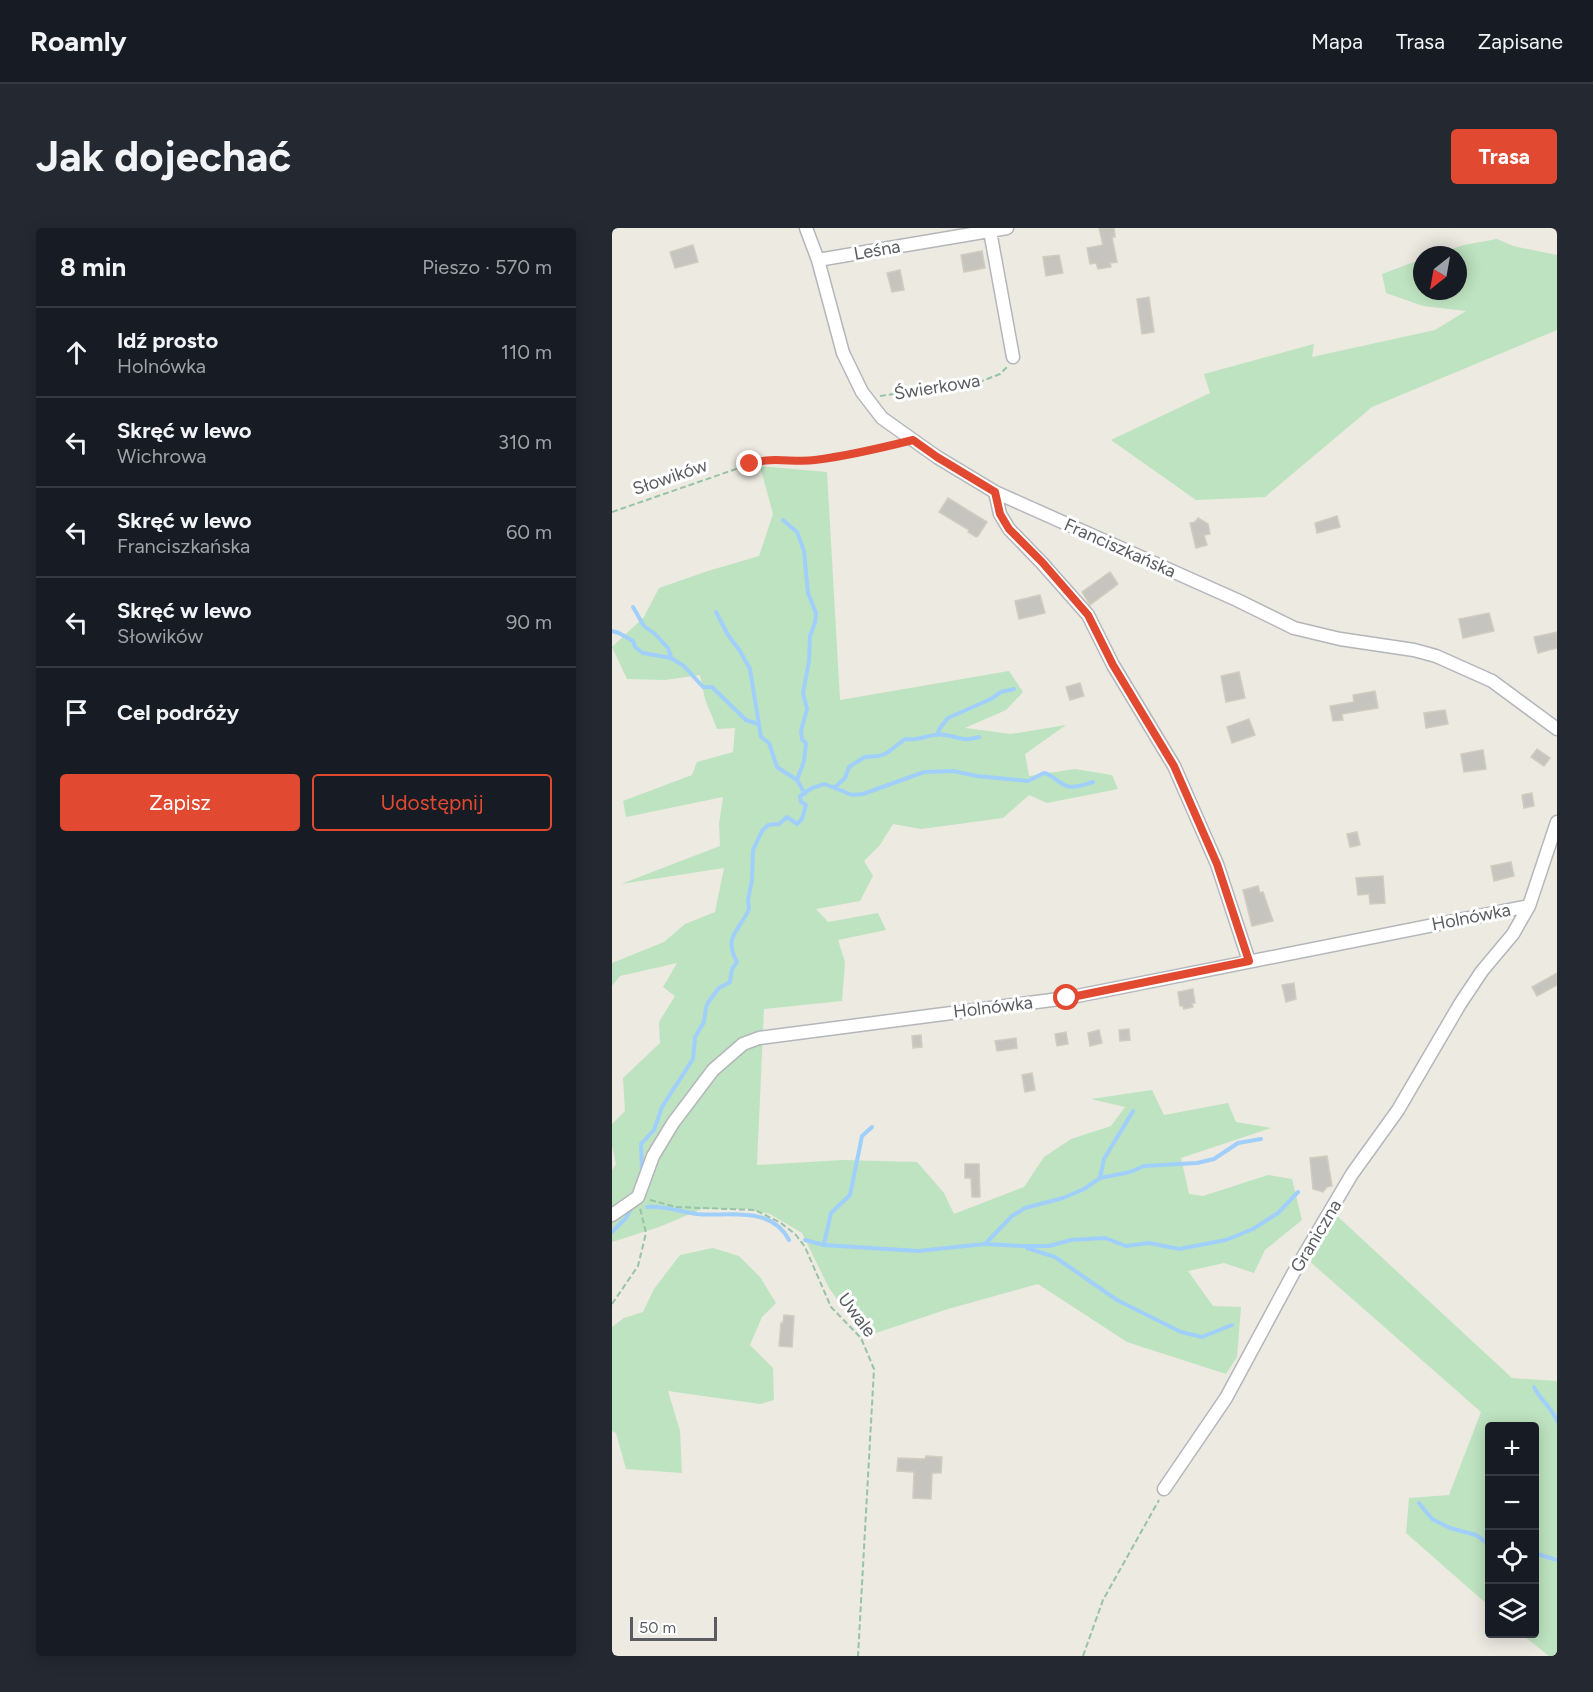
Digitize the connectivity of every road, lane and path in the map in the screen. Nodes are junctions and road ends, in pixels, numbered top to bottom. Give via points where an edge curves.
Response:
1 (806, 228) edge
2 (1007, 228) edge
3 (990, 231) junction
4 (818, 260) junction
5 (1013, 357) joint
6 (867, 398) junction
7 (913, 440) junction
8 (995, 492) junction
9 (612, 512) edge
10 (1557, 729) edge
11 (1557, 822) edge
12 (1529, 906) junction
13 (1249, 961) junction
14 (638, 1197) junction
15 (612, 1215) edge
16 (612, 1304) edge
17 (1164, 1489) joint
18 (858, 1656) edge
19 (1083, 1656) edge

1 - 4 street, Franciszkańska
2 - 3 street, Leśna
3 - 4 street, Leśna
3 - 5 street
4 - 6 street, Franciszkańska via 843,353
5 - 6 path, Świerkowa via 1004,370 990,379
6 - 7 street, Franciszkańska via 882,418
7 - 8 street, Franciszkańska
7 - 9 path, Słowików via 814,460 762,460
8 - 10 street, Franciszkańska via 1294,628 1436,656 1492,681
8 - 13 street via 1000,514 1009,529 1088,615 1113,665 1174,766 1217,864
11 - 12 street, Graniczna
12 - 13 street, Holnówka
12 - 17 street, Graniczna via 1513,934 1460,1004 1398,1110 1352,1174 1226,1398
13 - 14 street, Holnówka via 1067,998 759,1038 743,1044 713,1070 674,1123 653,1156
14 - 15 street
14 - 16 path via 646,1233 638,1266
14 - 18 path, Uwale via 676,1207 755,1210 781,1223 805,1246 831,1307 861,1338 874,1369
17 - 19 path via 1103,1599

